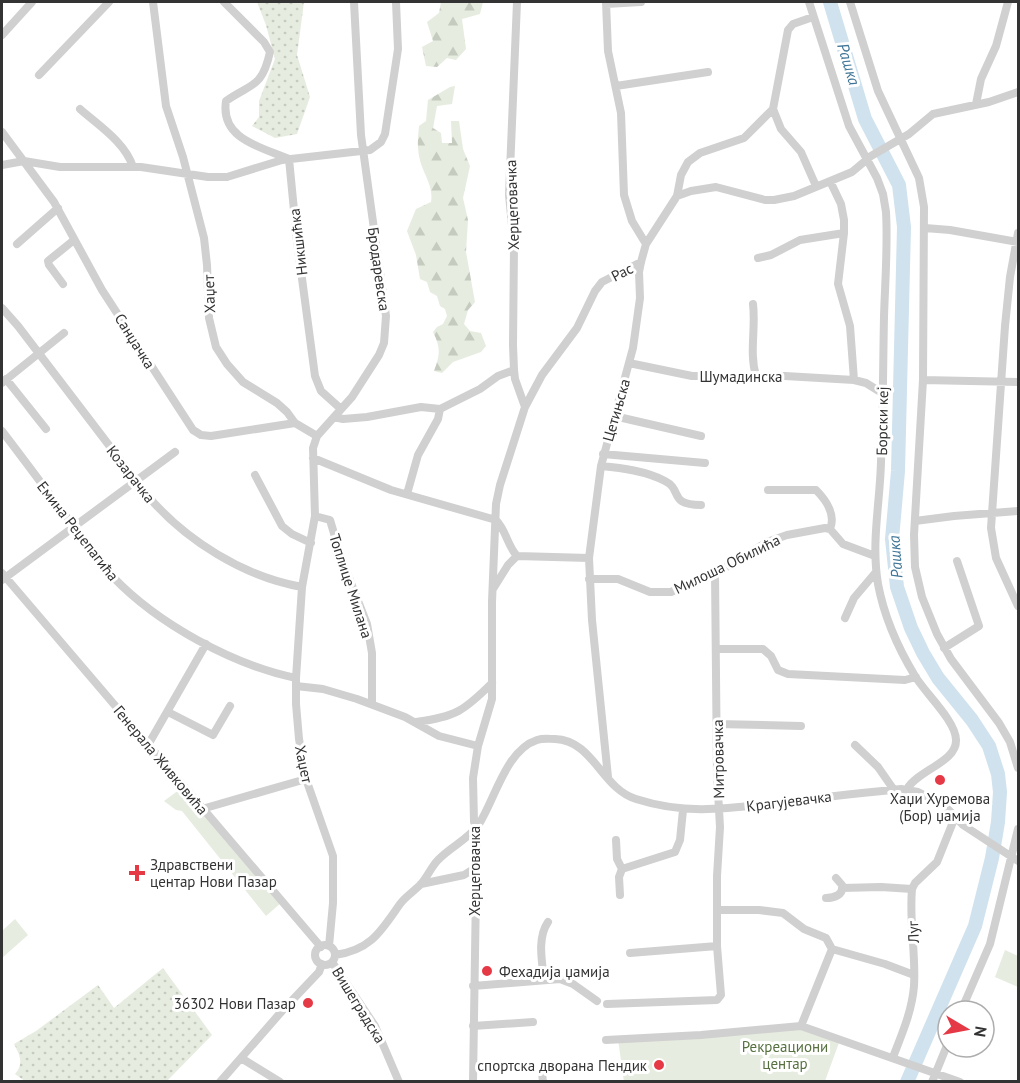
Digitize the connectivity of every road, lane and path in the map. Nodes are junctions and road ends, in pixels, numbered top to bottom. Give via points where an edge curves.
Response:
1 (32, 2) edge
2 (109, 2) edge
3 (153, 2) edge
4 (224, 2) edge
5 (354, 2) edge
6 (396, 2) edge
7 (517, 2) edge
8 (641, 2) edge
9 (809, 2) edge
10 (850, 2) edge
11 (1008, 2) edge
12 (606, 3) edge
13 (813, 17) junction
14 (2, 35) edge
15 (708, 72) dead end
16 (39, 75) dead end
17 (616, 86) junction
18 (1018, 92) edge
19 (976, 104) junction
20 (80, 109) dead end
21 (773, 109) junction
22 (2, 132) edge
23 (898, 141) junction
24 (363, 152) junction
25 (869, 158) junction
26 (290, 159) junction
27 (24, 161) junction
28 (2, 165) edge
29 (133, 167) junction
30 (187, 174) junction
31 (830, 181) junction
32 (816, 186) junction
33 (678, 196) junction
34 (58, 208) junction
35 (925, 228) junction
36 (844, 233) junction
37 (1018, 239) edge
38 (74, 240) junction
39 (17, 244) dead end
40 (646, 244) junction
41 (758, 258) dead end
42 (641, 262) junction
43 (63, 284) dead end
44 (753, 304) dead end
45 (2, 308) edge
46 (64, 333) dead end
47 (38, 354) junction
48 (629, 363) junction
49 (514, 370) junction
50 (542, 375) joint
51 (756, 376) junction
52 (854, 380) junction
53 (923, 380) junction
54 (4, 381) edge
55 (1000, 381) junction
56 (1018, 382) edge
57 (882, 393) junction
58 (525, 406) junction
59 (440, 409) junction
60 (341, 410) junction
61 (614, 416) junction
62 (334, 417) junction
63 (295, 423) junction
64 (46, 429) dead end
65 (2, 431) edge
66 (701, 435) dead end
67 (317, 436) junction
68 (174, 452) dead end
69 (603, 454) junction
70 (313, 458) junction
71 (705, 463) dead end
72 (601, 466) junction
73 (255, 475) dead end
74 (136, 482) junction
75 (768, 490) dead end
76 (407, 494) junction
77 (700, 505) dead end
78 (1018, 511) edge
79 (991, 513) junction
80 (315, 516) junction
81 (496, 520) junction
82 (915, 521) junction
83 (73, 526) junction
84 (830, 529) junction
85 (311, 543) junction
86 (521, 556) junction
87 (875, 556) junction
88 (589, 558) junction
89 (957, 561) dead end
90 (876, 572) junction
91 (715, 573) junction
92 (3, 577) edge
93 (589, 579) junction
94 (302, 587) junction
95 (492, 592) junction
96 (1018, 606) edge
97 (845, 618) dead end
98 (206, 644) junction
99 (944, 648) junction
100 (716, 649) junction
101 (916, 678) junction
102 (296, 682) junction
103 (492, 682) junction
104 (372, 704) junction
105 (230, 706) dead end
106 (168, 712) junction
107 (416, 722) junction
108 (717, 724) junction
109 (801, 726) dead end
110 (148, 745) junction
111 (855, 745) dead end
112 (478, 746) junction
113 (1017, 755) edge
114 (1018, 768) edge
115 (608, 778) junction
116 (306, 779) junction
117 (907, 789) junction
118 (894, 790) junction
119 (202, 809) junction
120 (719, 809) junction
121 (683, 810) junction
122 (955, 817) junction
123 (477, 827) junction
124 (1018, 829) edge
125 (616, 840) dead end
126 (1012, 856) edge
127 (476, 868) junction
128 (622, 869) junction
129 (836, 878) dead end
130 (421, 884) junction
131 (842, 888) junction
132 (912, 889) junction
133 (620, 895) dead end
134 (826, 898) dead end
135 (717, 910) junction
136 (548, 922) dead end
137 (717, 946) junction
138 (325, 947) junction
139 (832, 949) junction
140 (630, 953) dead end
141 (333, 959) junction
142 (322, 964) junction
143 (914, 975) junction
144 (544, 979) junction
145 (473, 986) junction
146 (967, 999) edge
147 (597, 1001) dead end
148 (607, 1004) dead end
149 (533, 1022) dead end
150 (473, 1026) junction
151 (801, 1026) junction
152 (606, 1040) dead end
153 (893, 1057) junction
154 (242, 1058) junction
155 (941, 1059) edge
156 (936, 1072) junction
157 (220, 1082) edge
158 (280, 1082) edge
159 (399, 1082) edge
160 (473, 1082) edge
161 (932, 1082) edge
162 (960, 1082) edge

1 - 14 street
2 - 16 street
3 - 30 street, Хаџет via 166,106
4 - 26 street via 270,52 257,83 226,101 230,128
5 - 24 street, Бродаревска
6 - 24 street via 398,49 385,134 378,145
7 - 49 street, Херцеговачка via 509,195 514,246
8 - 12 street
9 - 13 street, Борски кеј
10 - 23 street
11 - 19 street
12 - 17 street via 606,42
13 - 21 street via 793,24 788,30
13 - 25 street, Борски кеј via 849,126
15 - 17 street
17 - 40 street via 625,203
18 - 19 street
19 - 23 street via 933,114
20 - 29 street via 121,146
21 - 32 street via 781,129 801,152
21 - 33 street, Рас via 744,138 691,159 681,175
22 - 27 street, Санџачка
23 - 25 street
23 - 35 street via 921,186
24 - 26 street
24 - 60 street, Бродаревска via 386,305 385,334 379,355
25 - 31 street via 852,172
25 - 57 street, Борски кеј via 883,194 886,222
26 - 30 street via 227,177
26 - 60 street, Никшићка via 315,376 321,391
27 - 28 street
27 - 29 street via 60,167
27 - 34 street, Санџачка
29 - 30 street
30 - 63 street, Хаџет via 205,245 209,318 218,351 243,382 277,403
31 - 32 street
31 - 36 street via 841,204
32 - 33 street via 774,200 716,187
33 - 40 street, Рас
34 - 38 street, Санџачка
34 - 39 street
35 - 37 street
35 - 53 street
36 - 41 street via 800,240
36 - 52 street via 838,284 850,326
37 - 55 street
38 - 43 street via 48,261
38 - 63 street, Санџачка via 133,339 196,433 212,436
40 - 42 street, Рас
42 - 48 street, Цетињска
42 - 50 street, Рас via 598,286 577,328
44 - 51 street via 752,364
45 - 47 street, Козарачка
46 - 47 street
47 - 54 street
47 - 74 street, Козарачка
48 - 51 street, Шумадинска via 692,376
48 - 61 street, Цетињска
49 - 58 street, Херцеговачка
49 - 59 street
50 - 58 street, Херцеговачка
51 - 52 street, Шумадинска
52 - 57 street, Шумадинска
53 - 55 street
53 - 82 street
54 - 64 street
55 - 56 street
55 - 79 street
57 - 87 street, Борски кеј
58 - 81 street, Херцеговачка via 497,496
59 - 62 street via 421,407 356,419
59 - 76 street via 418,455
60 - 62 street, Бродаревска
61 - 66 street
61 - 69 street, Цетињска
62 - 67 street, Бродаревска
63 - 67 street, Хаџет
65 - 83 street, Емина Реџепагића
67 - 70 street, Хаџет
68 - 74 street
69 - 71 street
69 - 72 street, Цетињска
70 - 76 street
70 - 80 street, Хаџет
72 - 77 street via 663,480 680,501
72 - 88 street, Цетињска
73 - 85 street via 282,526
74 - 83 street
74 - 94 street, Козарачка via 167,517 218,553 262,576
75 - 84 street via 816,490 832,515
76 - 81 street
78 - 79 street
79 - 82 street
79 - 96 street via 996,558
80 - 85 street, Хаџет
80 - 104 street, Топлице Милана via 330,520 364,616 372,653
81 - 86 street via 512,550
81 - 95 street, Херцеговачка
82 - 99 street via 914,556 919,586
83 - 92 street
83 - 98 street, Емина Реџепагића via 130,593 154,613
84 - 87 street via 843,544
84 - 91 street, Милоша Обилића via 772,540
85 - 94 street, Хаџет
86 - 88 street
86 - 95 street via 508,565
87 - 90 street, Борски кеј
88 - 93 street, Цетињска
89 - 99 street via 980,626
90 - 97 street via 854,598
90 - 101 street, Борски кеј via 885,613
91 - 93 street, Милоша Обилића via 663,594 618,579
91 - 100 street, Митровачка
92 - 110 street, Генерала Живковића
93 - 115 street, Цетињска
94 - 102 street, Хаџет
95 - 103 street, Херцеговачка
98 - 102 street, Емина Реџепагића via 250,666
98 - 106 street
99 - 113 street via 999,723
100 - 101 street via 763,649 769,652 780,672 788,674
100 - 108 street, Митровачка
101 - 117 street, Борски кеј via 955,731 956,745 952,754 917,777
102 - 104 street, Емина Реџепагића
102 - 116 street, Хаџет via 298,739
103 - 107 street via 452,715
103 - 112 street, Херцеговачка via 491,704
104 - 107 street
105 - 106 street via 213,735
106 - 110 street
107 - 112 street via 442,737
108 - 109 street
108 - 120 street, Митровачка
110 - 119 street, Генерала Живковића
111 - 118 street
112 - 123 street, Херцеговачка via 472,783
113 - 114 street
115 - 121 street, Крагујевачка via 633,799
115 - 123 street, Крагујевачка via 571,741 542,739 530,743 507,770
116 - 119 street
116 - 138 street, Хаџет via 333,856 333,903
117 - 118 street, Крагујевачка
117 - 122 street, Крагујевачка via 939,801
118 - 120 street, Крагујевачка
119 - 138 street, Генерала Живковића
120 - 121 street, Крагујевачка
120 - 135 street, Митровачка
121 - 128 street via 675,852
122 - 126 street, Крагујевачка
122 - 132 street via 937,862
123 - 127 street, Херцеговачка
123 - 130 street via 437,861
124 - 126 street
125 - 128 street
126 - 146 street via 990,944
127 - 130 street via 464,875
127 - 145 street, Херцеговачка
128 - 133 street
129 - 131 street
130 - 141 street via 368,943
131 - 132 street
131 - 134 street via 836,897
132 - 143 street, Луг
135 - 137 street, Митровачка
135 - 139 street via 783,913 804,929 826,938
136 - 144 street via 542,938
137 - 140 street
137 - 148 street, Митровачка via 720,998
138 - 141 street via 334,951
138 - 142 street via 316,952
139 - 143 street
139 - 151 street
141 - 142 street
141 - 159 street, Вишеградска via 375,1026
142 - 154 street
143 - 153 street, Луг via 910,1010
144 - 145 street
144 - 147 street via 567,981
145 - 150 street, Херцеговачка
149 - 150 street
150 - 160 street, Херцеговачка
151 - 152 street
151 - 153 street
153 - 156 street
154 - 157 street
154 - 158 street
155 - 156 street
156 - 161 street
156 - 162 street

